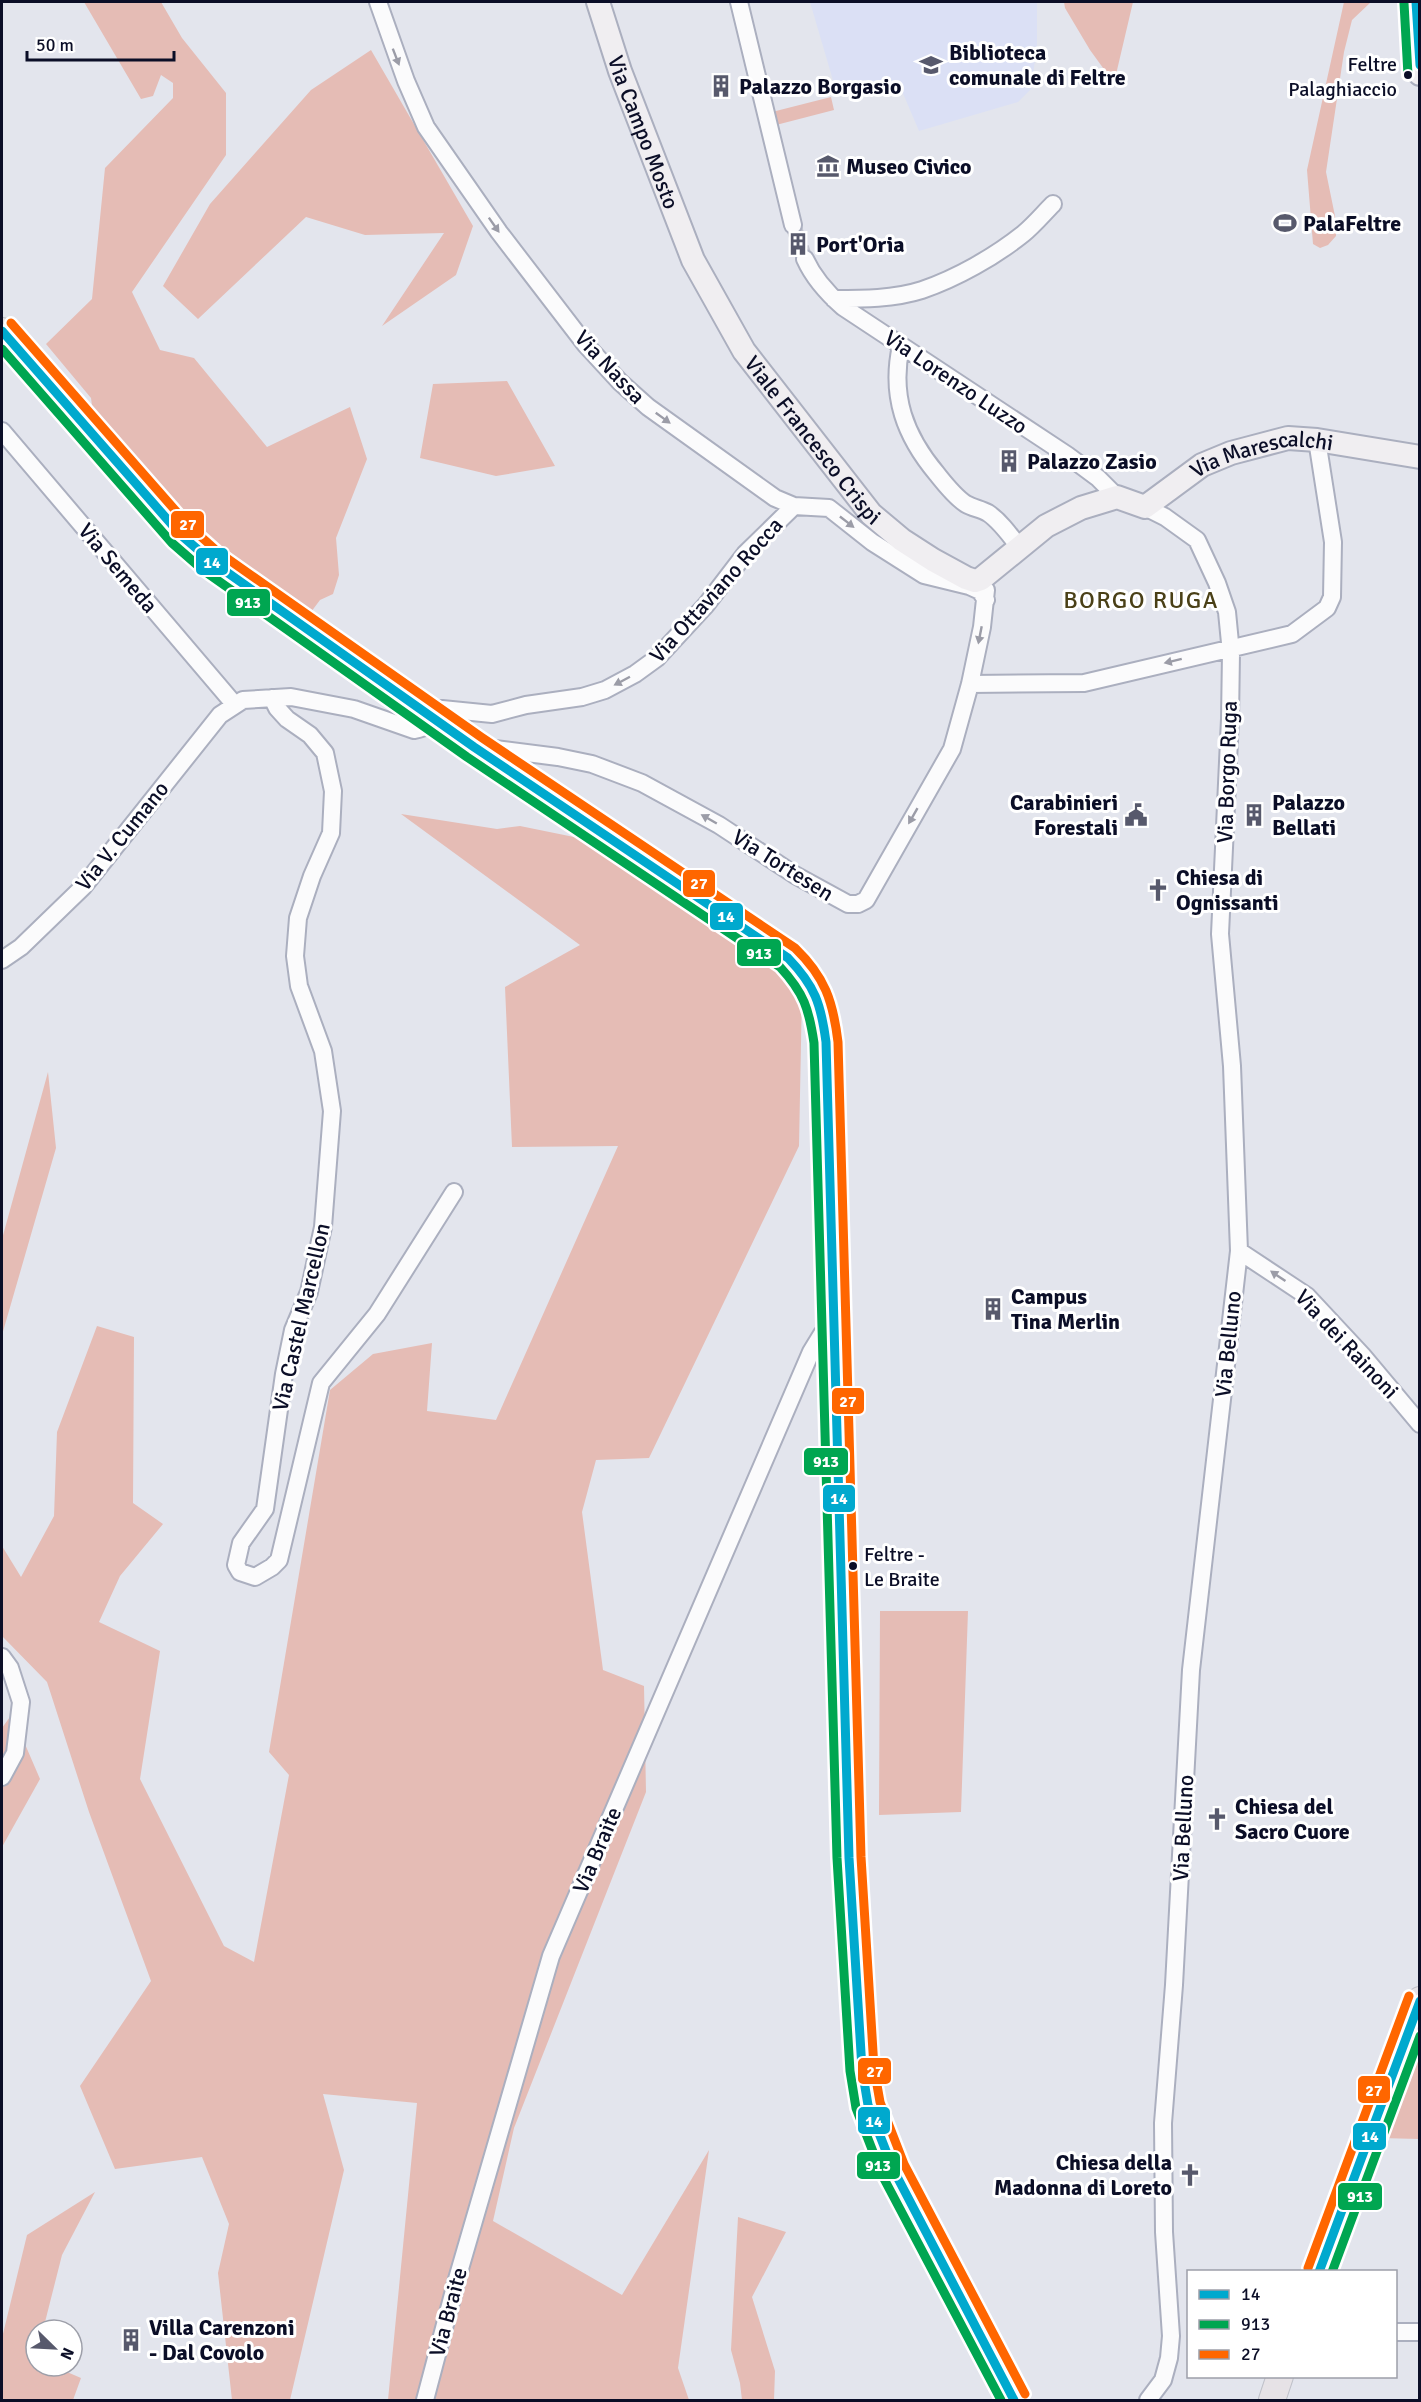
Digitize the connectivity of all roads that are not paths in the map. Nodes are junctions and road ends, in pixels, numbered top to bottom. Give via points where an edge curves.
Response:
1 (378, 2) edge
2 (598, 2) edge
3 (739, 2) edge
4 (1416, 2) edge
5 (1418, 30) edge
6 (1419, 74) edge
7 (1053, 204) dead end
8 (793, 225) tunnel mouth
9 (805, 259) tunnel mouth
10 (693, 260) joint
11 (834, 299) junction
12 (2, 331) edge
13 (901, 346) junction
14 (2, 431) edge
15 (1317, 440) junction
16 (1419, 457) edge
17 (1117, 497) junction
18 (794, 506) junction
19 (1145, 507) junction
20 (1019, 547) junction
21 (979, 586) junction
22 (1230, 647) junction
23 (970, 684) junction
24 (272, 698) junction
25 (235, 705) junction
26 (435, 720) junction
27 (474, 747) junction
28 (2, 960) edge
29 (454, 1192) dead end
30 (1239, 1251) junction
31 (834, 1326) junction
32 (1419, 1424) edge
33 (2, 1657) edge
34 (2, 1777) edge
35 (1419, 2000) edge
36 (1319, 2270) edge
37 (1397, 2332) edge
38 (1419, 2332) edge
39 (1280, 2378) edge
40 (425, 2400) edge
41 (1014, 2400) edge
42 (1148, 2400) edge
43 (1272, 2400) edge

1 -> 18 street, Via Nassa via 426,127 499,232 585,344 648,407 765,491
2 - 10 street, Via Campo Mosto via 620,71
3 - 8 street
4 - 5 street
5 - 6 street
7 - 11 street via 1024,233 969,269 920,290
9 - 11 street, Via Lorenzo Luzzo
10 - 21 street, Viale Francesco Crispi via 744,351 871,514 902,540
11 - 13 street, Via Lorenzo Luzzo
12 - 26 main road via 181,535
13 - 17 street, Via Lorenzo Luzzo via 1067,455
13 - 20 street via 896,389 919,453 965,503 988,513
14 - 25 street, Via Semeda
15 - 16 street, Via Marescalchi
15 - 19 street, Via Marescalchi via 1288,438 1231,453 1202,465
15 - 22 street via 1333,542 1332,597 1327,608 1292,634
17 - 19 street
17 - 20 street via 1081,508 1046,526
18 -> 21 street, Via Nassa via 829,508 872,542 924,575
18 -> 26 street, Via Ottaviano Rocca via 745,554 706,605 657,658 635,674 582,697 492,714 442,709
19 - 22 street, Via Borgo Ruga via 1197,540 1227,612
20 - 21 street
21 -> 23 street, Via Tortesen
22 -> 23 street via 1084,682
22 - 30 street, Via Borgo Ruga via 1220,934 1232,1066
23 -> 27 street, Via Tortesen via 952,750 866,900 858,904 848,904 795,875 719,825 642,783 592,764
24 - 25 street via 243,700
24 - 26 street via 291,697 354,709 414,730
24 - 29 street, Via Castel Marcellon via 287,719 310,735 325,753 333,791 331,833 297,918 295,956 299,986 323,1051 332,1111 323,1227 309,1292 293,1330 265,1509 241,1543 236,1565 240,1572 255,1577 279,1560 321,1383 377,1314
25 - 28 street, Via V. Cumano via 220,715 83,887 21,947
26 - 27 main road
27 - 31 main road via 788,958 814,987 822,1008 826,1042
32 -> 30 street, Via dei Rainoni via 1307,1296
30 - 42 street, Via Belluno via 1191,1670 1163,2123 1164,2232 1172,2336 1163,2380
31 - 40 street, Via Braite via 822,1334 812,1352 551,1956
31 - 41 main road via 849,1858 861,2069 868,2105 893,2169
33 - 34 street via 10,1668 21,1702 15,1753
35 - 36 main road
37 - 38 street
39 - 43 main road

